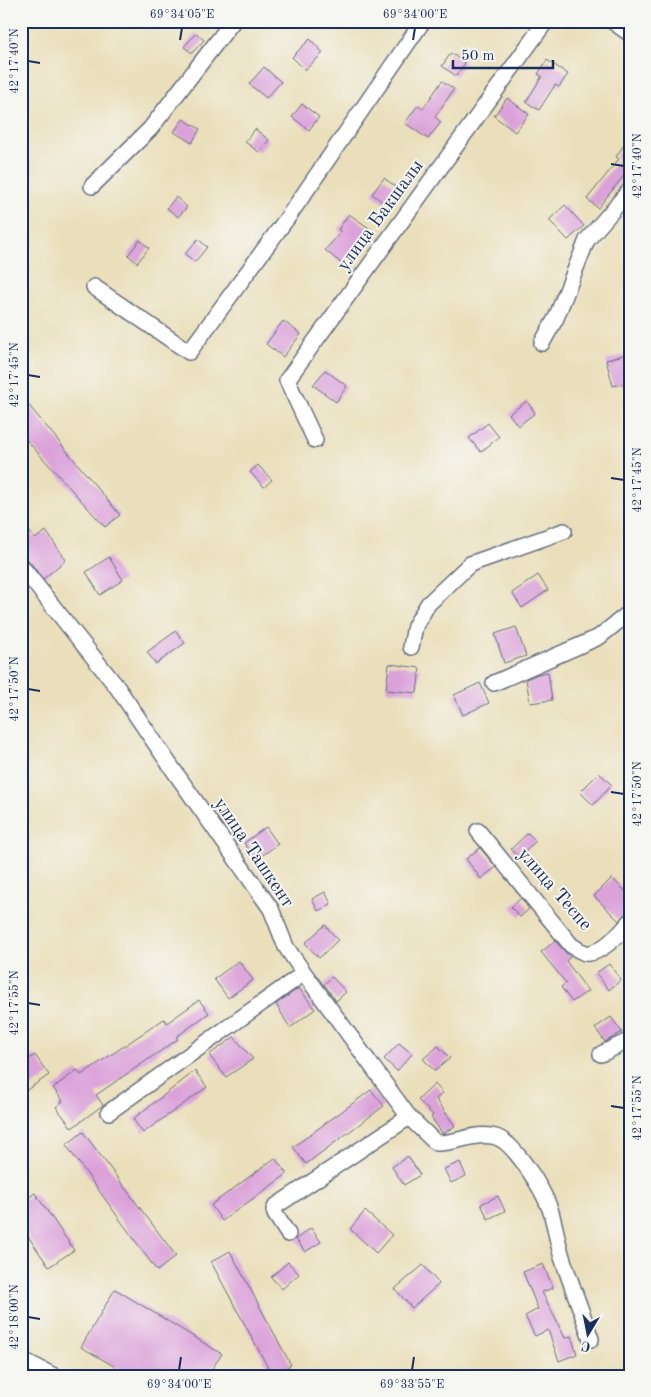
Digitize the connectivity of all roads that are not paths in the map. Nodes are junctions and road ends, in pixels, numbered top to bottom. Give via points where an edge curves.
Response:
1 (233, 21) edge
2 (423, 21) edge
3 (546, 21) edge
4 (612, 21) edge
5 (630, 34) edge
6 (92, 186) dead end
7 (630, 190) edge
8 (94, 287) dead end
9 (542, 343) dead end
10 (315, 440) dead end
11 (564, 531) dead end
12 (21, 566) edge
13 (630, 614) edge
14 (411, 648) dead end
15 (494, 683) dead end
16 (478, 832) dead end
17 (630, 922) edge
18 (304, 973) junction
19 (630, 1040) edge
20 (601, 1054) dead end
21 (109, 1112) dead end
22 (409, 1118) junction
23 (288, 1234) dead end
24 (591, 1339) dead end
25 (21, 1359) edge
26 (54, 1376) edge

1 - 6 street via 150,129
2 - 8 street via 288,217 189,352
3 - 10 street, улица Бакшалы via 287,380
4 - 5 street
7 - 9 street via 587,240 556,318
11 - 14 street via 470,564 428,604 415,626
12 - 18 street, улица Ташкент via 117,687 270,909 286,947
13 - 15 street via 599,638
16 - 17 street, улица Теспе via 571,945 585,953 594,953
18 - 21 street
18 - 22 street, улица Ташкент
19 - 20 street
22 - 23 street via 276,1206 275,1214
22 - 24 street, улица Ташкент via 436,1143 484,1135 505,1140 530,1170 550,1208 561,1254
25 - 26 street

